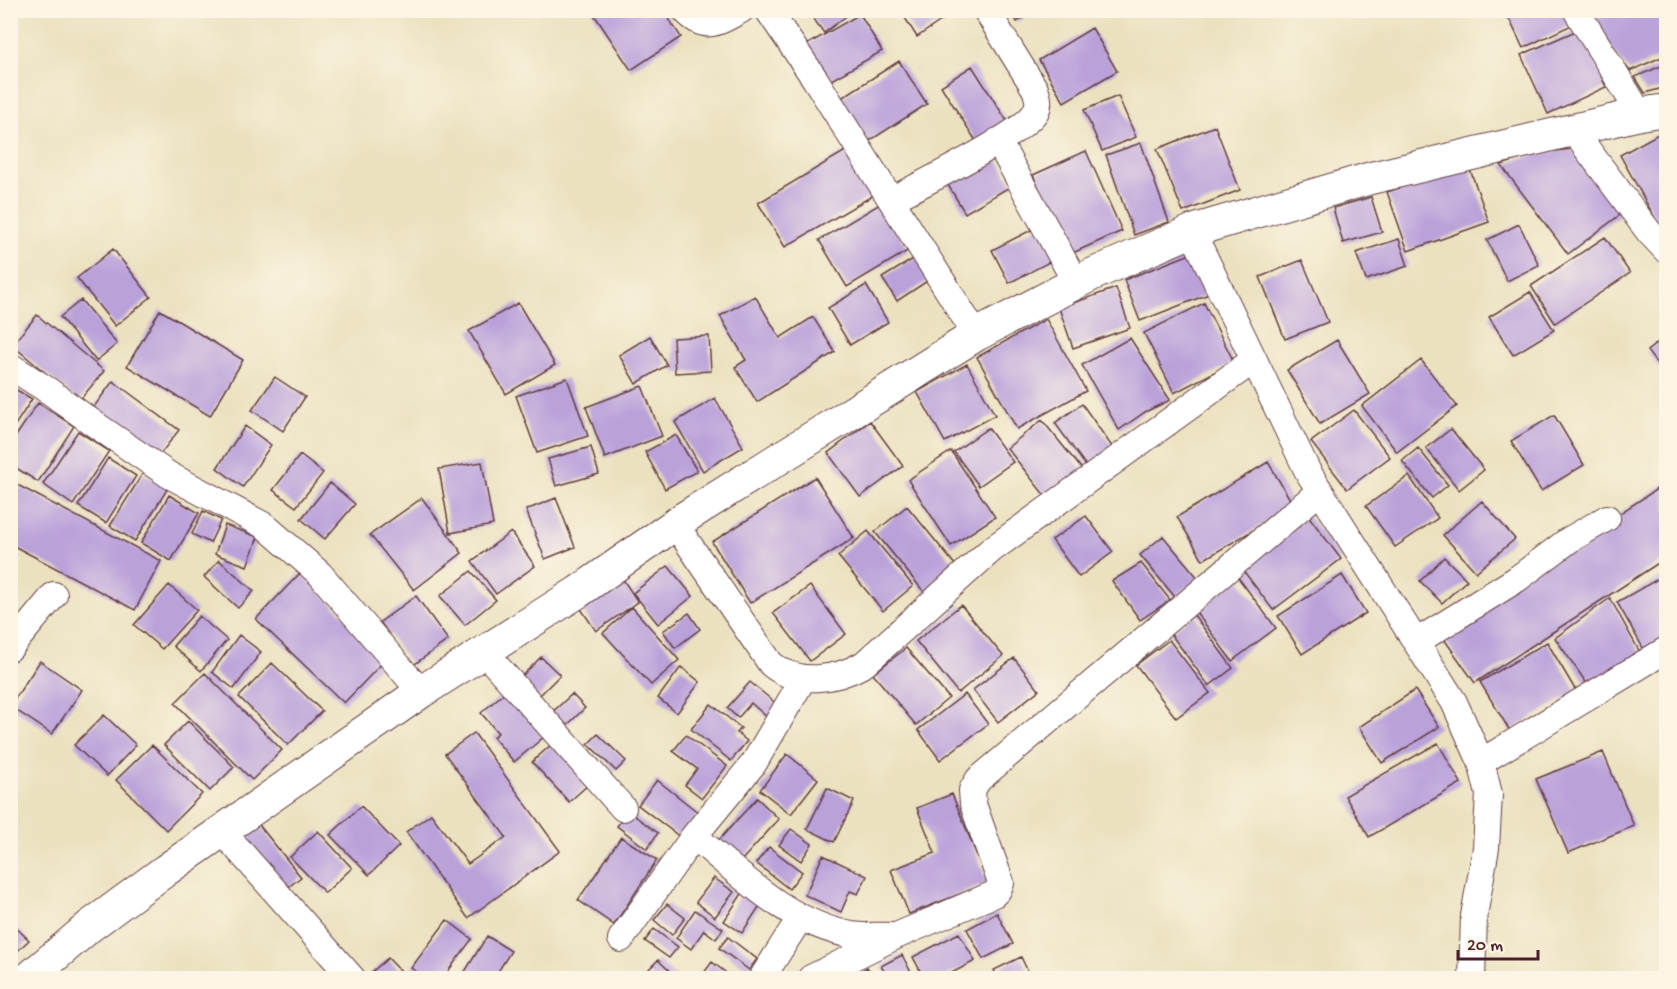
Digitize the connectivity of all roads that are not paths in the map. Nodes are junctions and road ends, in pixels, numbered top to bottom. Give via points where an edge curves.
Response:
1 (685, 10) edge
2 (741, 10) edge
3 (768, 10) edge
4 (986, 10) edge
5 (1576, 10) edge
6 (1653, 112) edge
7 (1573, 130) junction
8 (998, 141) junction
9 (891, 200) junction
10 (1192, 231) junction
11 (1666, 250) edge
12 (1076, 283) junction
13 (976, 335) junction
14 (1254, 360) junction
15 (10, 366) edge
16 (1320, 491) junction
17 (1607, 518) dead end
18 (675, 524) junction
19 (54, 595) dead end
20 (1416, 642) junction
21 (10, 648) edge
22 (1666, 650) edge
23 (484, 652) junction
24 (803, 679) junction
25 (421, 692) junction
26 (1481, 762) junction
27 (623, 808) dead end
28 (221, 830) junction
29 (693, 836) junction
30 (800, 918) junction
31 (896, 936) junction
32 (621, 939) dead end
33 (29, 978) edge
34 (352, 978) edge
35 (762, 978) edge
36 (810, 978) edge
37 (1472, 978) edge

1 - 2 street via 705,24 715,24
3 - 9 street
4 - 8 street via 1035,89 1039,102 1026,122
5 - 6 street
6 - 7 street
7 - 10 street via 1371,178
7 - 11 street
8 - 9 street
8 - 12 street
9 - 13 street
10 - 12 street
10 - 14 street
12 - 13 street
13 - 18 street
14 - 16 street
14 - 24 street via 991,550 864,664 838,675
15 - 25 street via 169,476 265,526 320,574
16 - 20 street
16 - 31 street via 978,780 972,790 973,804 1001,883 998,890
17 - 20 street
18 - 23 street
18 - 24 street via 771,664 780,672
19 - 21 street
20 - 26 street via 1454,702
22 - 26 street
23 - 25 street
23 - 27 street
24 - 29 street via 754,763
25 - 28 street
26 - 37 street via 1489,794 1486,848 1474,916
28 - 33 street via 90,926
28 - 34 street
29 - 30 street
29 - 32 street
30 - 31 street via 852,935
30 - 35 street
31 - 36 street

